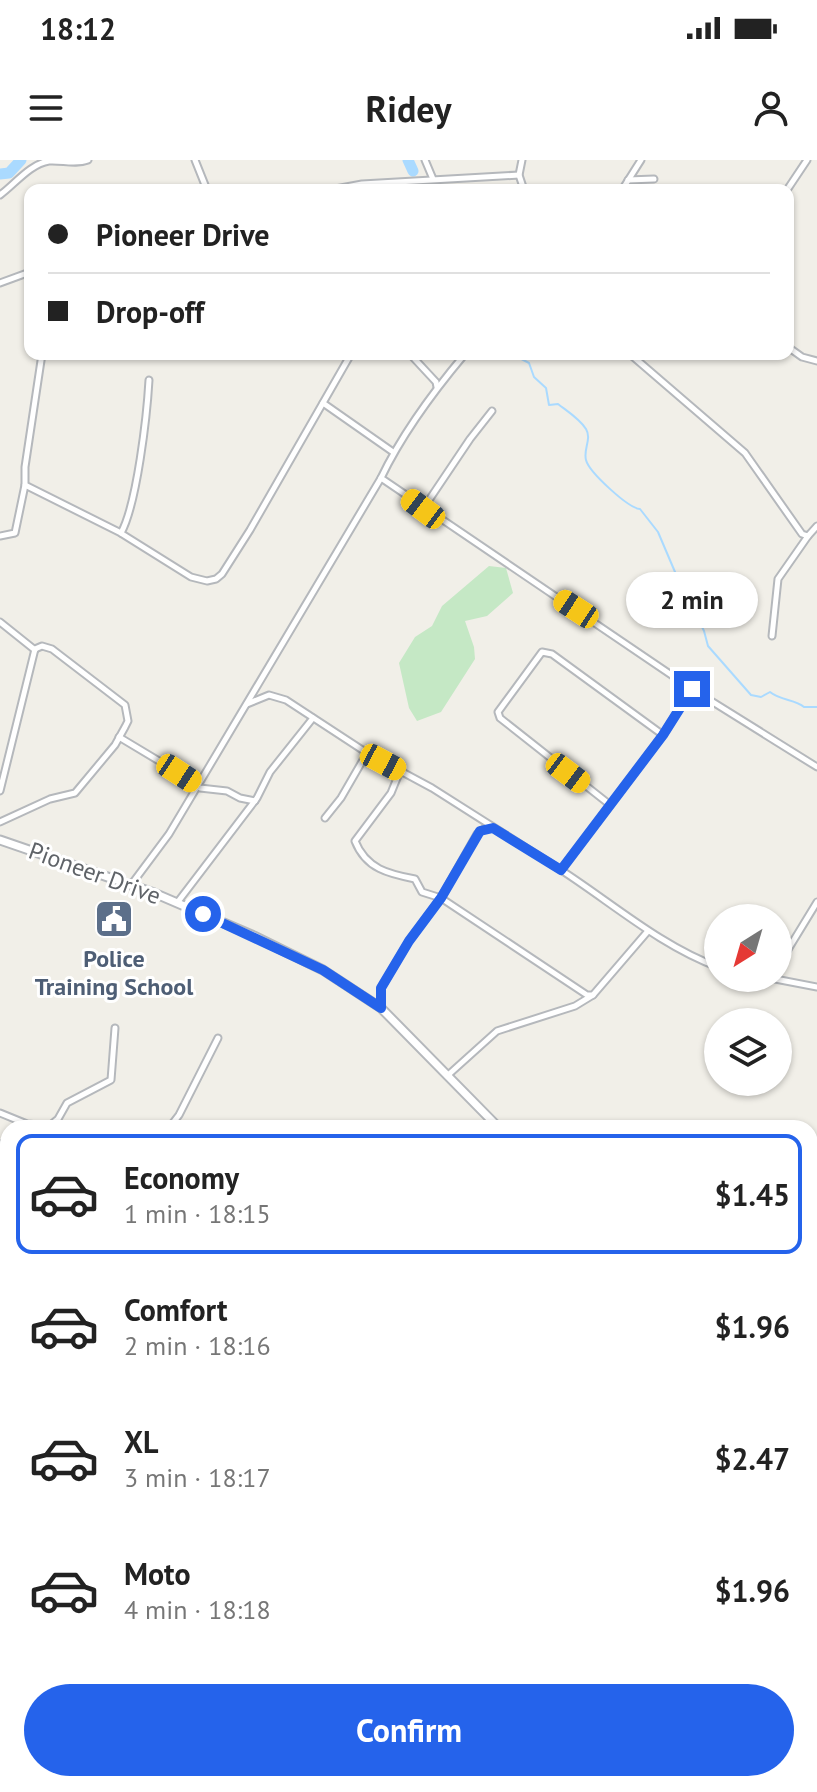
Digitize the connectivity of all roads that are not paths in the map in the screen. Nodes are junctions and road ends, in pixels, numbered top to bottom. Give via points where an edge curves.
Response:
1 (88, 160) edge
2 (195, 160) edge
3 (425, 160) edge
4 (522, 160) edge
5 (641, 160) edge
6 (807, 160) edge
7 (519, 175) junction
8 (433, 179) junction
9 (654, 179) dead end
10 (628, 180) junction
11 (205, 184) edge
12 (362, 184) edge
13 (522, 184) edge
14 (626, 184) edge
15 (791, 184) edge
16 (0, 195) edge
17 (24, 274) edge
18 (0, 283) edge
19 (794, 351) edge
20 (41, 360) edge
21 (348, 360) edge
22 (416, 360) edge
23 (460, 360) edge
24 (637, 360) edge
25 (817, 361) edge
26 (149, 380) dead end
27 (437, 387) junction
28 (323, 403) junction
29 (492, 411) dead end
30 (393, 452) junction
31 (381, 478) junction
32 (25, 485) junction
33 (423, 509) junction
34 (817, 526) edge
35 (121, 533) junction
36 (0, 536) edge
37 (808, 536) junction
38 (0, 622) edge
39 (772, 636) dead end
40 (35, 650) junction
41 (692, 689) junction
42 (247, 704) junction
43 (313, 718) junction
44 (663, 735) junction
45 (119, 737) junction
46 (367, 753) junction
47 (817, 767) edge
48 (400, 771) junction
49 (199, 785) junction
50 (0, 791) edge
51 (255, 801) junction
52 (609, 804) junction
53 (325, 818) dead end
54 (0, 822) edge
55 (493, 828) junction
56 (0, 840) edge
57 (561, 870) junction
58 (131, 885) junction
59 (441, 898) junction
60 (817, 902) edge
61 (177, 903) junction
62 (648, 931) junction
63 (792, 943) edge
64 (704, 960) edge
65 (792, 982) edge
66 (817, 987) edge
67 (593, 995) junction
68 (381, 1008) junction
69 (115, 1028) dead end
70 (218, 1038) dead end
71 (447, 1076) junction
72 (57, 1120) edge
73 (175, 1120) edge
74 (491, 1120) edge

1 - 16 street via 43,163
2 - 11 street
3 - 8 street
4 - 7 street
5 - 10 street
6 - 15 street
7 - 8 street
7 - 13 street
8 - 12 street
9 - 10 street
10 - 14 street
17 - 18 street
19 - 25 street
20 - 32 street
21 - 28 street
22 - 27 street
23 - 27 street
24 - 37 street via 745,453 796,529
26 - 35 street via 134,485
27 - 30 street
28 - 30 street
28 - 35 street via 216,579 191,577
29 - 33 street
30 - 31 street
31 - 33 street
31 - 42 street
32 - 35 street
32 - 36 street via 15,533
33 - 41 street
34 - 37 street
37 - 39 street via 778,579
38 - 40 street
40 - 45 street via 52,649 125,705 128,721
40 - 50 street
41 - 44 street
41 - 47 street
42 - 43 street via 279,696
42 - 49 street
43 - 46 street
43 - 51 street via 270,772
44 - 52 street
44 - 52 street via 552,654 542,652 498,712 500,718
45 - 49 street
45 - 54 street via 75,793
46 - 48 street
46 - 53 street
48 - 55 street
48 - 59 street via 391,793 355,843 380,870 415,879 422,892
49 - 51 street
49 - 58 street
51 - 61 street
52 - 57 street
55 - 57 street
55 - 59 street via 477,834
56 - 58 street, Pioneer Drive
57 - 62 street
58 - 61 street, Pioneer Drive
59 - 67 street
59 - 68 street via 381,988
60 - 63 street
61 - 68 street, Pioneer Drive via 323,970
62 - 64 street
62 - 67 street
65 - 66 street
67 - 71 street via 497,1031
68 - 71 street, Pioneer Drive
69 - 72 street via 111,1080 67,1103
70 - 73 street
71 - 74 street, Pioneer Drive

